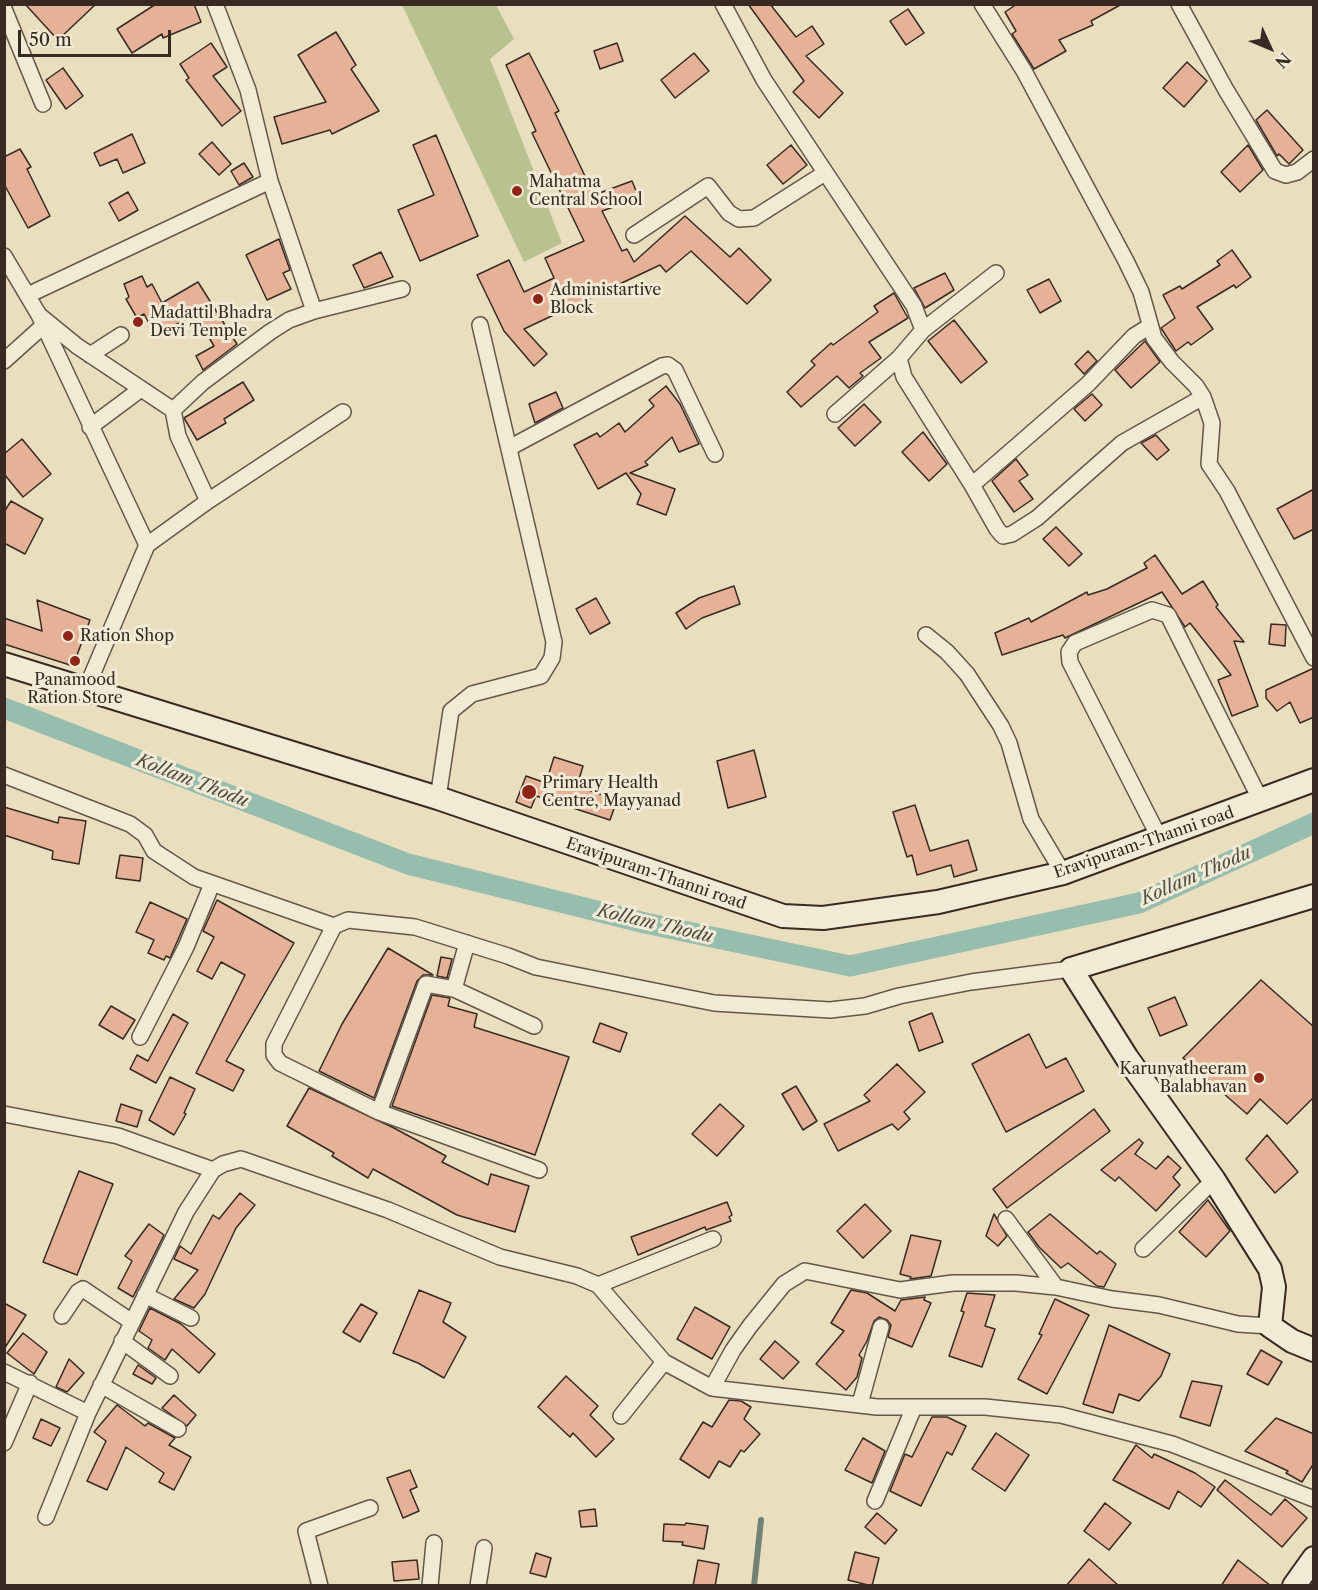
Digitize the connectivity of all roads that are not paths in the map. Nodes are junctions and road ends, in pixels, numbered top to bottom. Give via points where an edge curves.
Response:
1 (215, 4) edge
2 (723, 4) edge
3 (981, 4) edge
4 (1179, 4) edge
5 (4, 9) edge
6 (43, 104) dead end
7 (1314, 159) edge
8 (825, 173) junction
9 (270, 181) junction
10 (634, 235) dead end
11 (4, 256) edge
12 (996, 273) dead end
13 (402, 289) dead end
14 (28, 295) junction
15 (314, 311) junction
16 (41, 321) junction
17 (480, 324) dead end
18 (1150, 326) junction
19 (923, 330) junction
20 (120, 335) dead end
21 (90, 355) junction
22 (899, 357) junction
23 (4, 361) edge
24 (141, 389) junction
25 (1203, 398) junction
26 (173, 410) junction
27 (343, 412) dead end
28 (835, 414) dead end
29 (90, 427) junction
30 (509, 448) junction
31 (715, 454) dead end
32 (972, 485) junction
33 (208, 501) junction
34 (147, 545) junction
35 (926, 635) dead end
36 (1314, 658) edge
37 (4, 664) edge
38 (86, 689) junction
39 (4, 775) edge
40 (1314, 780) edge
41 (438, 798) junction
42 (1261, 801) junction
43 (1160, 839) junction
44 (1063, 873) junction
45 (212, 884) junction
46 (1314, 896) edge
47 (334, 926) junction
48 (467, 943) junction
49 (1071, 969) junction
50 (454, 989) junction
51 (534, 1026) dead end
52 (140, 1037) dead end
53 (379, 1112) junction
54 (4, 1114) edge
55 (213, 1170) junction
56 (539, 1170) dead end
57 (1214, 1180) junction
58 (1006, 1219) dead end
59 (713, 1239) dead end
60 (1143, 1250) dead end
61 (598, 1285) junction
62 (1056, 1287) junction
63 (145, 1295) junction
64 (62, 1316) dead end
65 (191, 1318) dead end
66 (132, 1322) junction
67 (1270, 1326) junction
68 (881, 1327) dead end
69 (122, 1341) junction
70 (1314, 1350) edge
71 (664, 1362) junction
72 (4, 1372) edge
73 (170, 1376) dead end
74 (30, 1383) junction
75 (101, 1385) junction
76 (712, 1388) junction
77 (860, 1404) junction
78 (914, 1407) junction
79 (88, 1413) junction
80 (621, 1416) dead end
81 (178, 1429) dead end
82 (4, 1443) edge
83 (1314, 1499) edge
84 (875, 1501) dead end
85 (370, 1508) dead end
86 (46, 1517) dead end
87 (434, 1543) dead end
88 (484, 1548) dead end
89 (1314, 1558) edge
90 (320, 1586) edge
91 (430, 1586) edge
92 (478, 1586) edge
93 (1294, 1586) edge

1 - 9 street via 248,90
2 - 8 street via 764,81
3 - 18 street via 1024,71 1110,230 1141,292
4 - 7 street via 1275,171 1286,175 1297,172
5 - 6 street
8 - 10 street via 754,218 739,219 729,213 708,186
8 - 19 street via 907,293
9 - 14 street
9 - 15 street
11 - 14 street
12 - 19 street
13 - 15 street
14 - 16 street
15 - 26 street via 270,332 203,382
16 - 21 street
16 - 23 street
16 - 29 street
17 - 30 street
18 - 25 street via 1154,338
18 - 32 street via 1134,336 1088,384
19 - 22 street
20 - 21 street
21 - 24 street
22 - 28 street
22 - 32 street via 904,377
24 - 26 street
24 - 29 street
25 - 32 street via 1122,443 1037,518 1012,534 1003,536 997,530
25 - 36 street via 1212,423 1209,464
26 - 33 street via 178,436
27 - 33 street
29 - 34 street
30 - 31 street via 668,365 675,370
30 - 41 street via 554,642 552,658 541,676 471,694 451,711
33 - 34 street
34 - 38 street
35 - 44 street via 967,674 1001,726 1031,819
37 - 38 main road, Eravipuram-Thanni road
38 - 41 main road, Eravipuram-Thanni road
39 - 45 street via 130,824 169,862
40 - 42 main road, Eravipuram-Thanni road
41 - 44 main road, Eravipuram-Thanni road via 783,916 823,918 938,902
42 - 43 main road, Eravipuram-Thanni road
42 - 43 street via 1168,615 1152,610 1075,643 1069,652 1070,662
43 - 44 main road, Eravipuram-Thanni road
45 - 47 street
45 - 52 street via 186,947
46 - 49 main road
47 - 48 street via 348,920 415,927
47 - 53 street via 274,1044 274,1055 280,1063
48 - 49 street via 536,967 714,1003 830,1010 971,982
48 - 50 street
49 - 57 main road
50 - 51 street
50 - 53 street via 426,984
53 - 56 street
54 - 55 street via 118,1136
55 - 61 street via 232,1161 250,1160 388,1210 500,1257
55 - 63 street via 186,1212
57 - 60 street
57 - 67 main road via 1270,1269 1275,1287
58 - 62 street
59 - 61 street
61 - 71 street
62 - 67 street via 1238,1324
62 - 76 street via 953,1283 900,1290 806,1271 784,1284 750,1326
63 - 65 street
63 - 66 street
64 - 66 street via 83,1289
66 - 69 street
67 - 70 main road
68 - 77 street
69 - 73 street
69 - 75 street
71 - 76 street
71 - 80 street
72 - 74 street
74 - 79 street
74 - 82 street
75 - 79 street
75 - 81 street
76 - 77 street
77 - 78 street
78 - 83 street via 985,1407 1061,1415 1172,1444
78 - 84 street
79 - 86 street
85 - 90 street via 306,1531
87 - 91 street
88 - 92 street
89 - 93 main road

